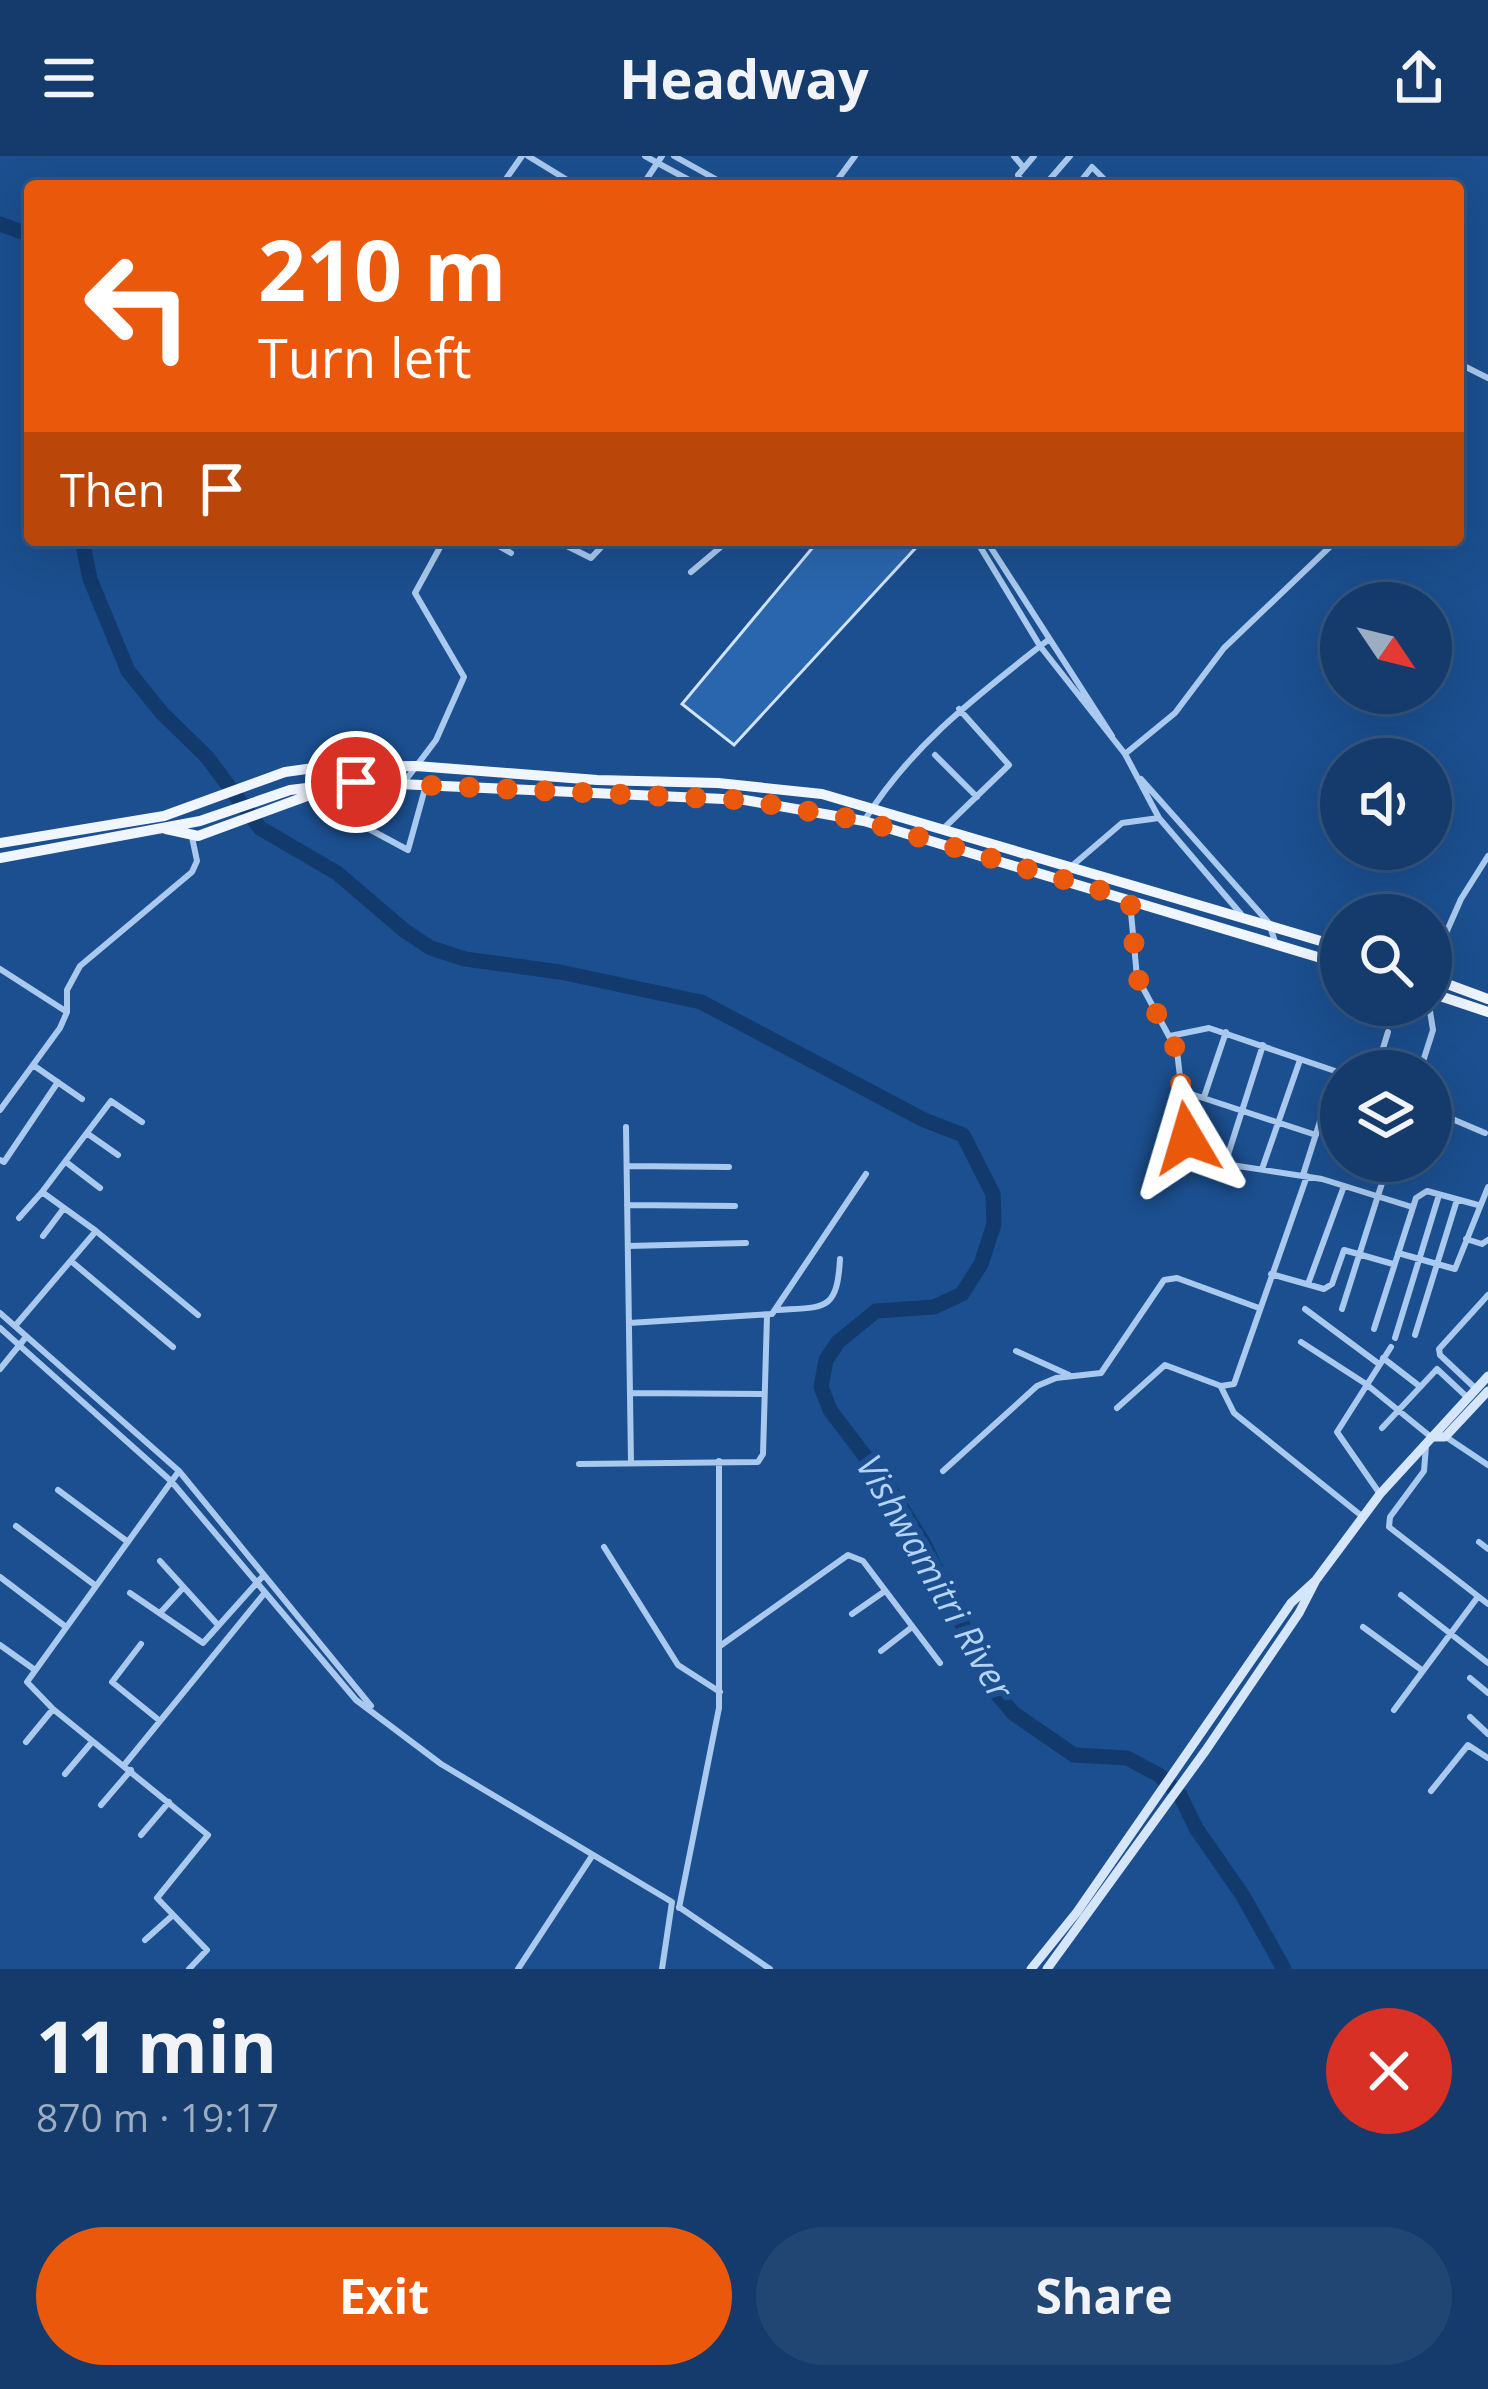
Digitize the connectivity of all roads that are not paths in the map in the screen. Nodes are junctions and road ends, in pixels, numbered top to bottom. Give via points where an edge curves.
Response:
1 (525, 156) edge
2 (645, 156) edge
3 (674, 156) edge
4 (1014, 156) edge
5 (1034, 156) edge
6 (1070, 156) edge
7 (659, 159) edge
8 (1024, 168) junction
9 (684, 177) junction
10 (506, 180) edge
11 (567, 180) edge
12 (682, 180) edge
13 (689, 180) edge
14 (717, 180) edge
15 (1021, 180) edge
16 (1049, 180) edge
17 (1082, 180) edge
18 (1105, 180) edge
19 (440, 546) edge
20 (499, 546) edge
21 (567, 546) edge
22 (602, 546) edge
23 (722, 546) edge
24 (980, 546) edge
25 (989, 546) edge
26 (1331, 546) edge
27 (511, 553) dead end
28 (692, 572) dead end
29 (1044, 643) junction
30 (959, 709) junction
31 (1125, 754) junction
32 (935, 755) dead end
33 (416, 766) junction
34 (1135, 772) junction
35 (403, 784) junction
36 (426, 785) junction
37 (289, 795) junction
38 (977, 797) junction
39 (872, 808) junction
40 (1159, 818) junction
41 (864, 821) junction
42 (356, 822) dead end
43 (162, 828) junction
44 (944, 829) junction
45 (198, 836) junction
46 (0, 843) edge
47 (1488, 856) edge
48 (0, 858) edge
49 (1069, 867) junction
50 (1059, 877) junction
51 (1130, 899) junction
52 (1244, 917) junction
53 (1452, 919) edge
54 (1269, 923) junction
55 (1320, 940) edge
56 (1275, 942) junction
57 (1320, 957) edge
58 (0, 969) edge
59 (1452, 986) edge
60 (1452, 999) edge
61 (1488, 999) edge
62 (67, 1012) junction
63 (1488, 1012) edge
64 (1226, 1032) junction
65 (1388, 1032) dead end
66 (1170, 1036) junction
67 (1263, 1046) junction
68 (1382, 1050) edge
69 (1300, 1060) junction
70 (33, 1065) junction
71 (1320, 1066) edge
72 (58, 1082) junction
73 (1182, 1091) junction
74 (1204, 1099) junction
75 (82, 1100) dead end
76 (0, 1110) edge
77 (1242, 1111) junction
78 (1452, 1119) edge
79 (142, 1122) dead end
80 (1278, 1123) junction
81 (1320, 1124) edge
82 (626, 1126) dead end
83 (1484, 1132) dead end
84 (88, 1134) junction
85 (1316, 1135) junction
86 (118, 1155) dead end
87 (0, 1160) edge
88 (66, 1162) junction
89 (1225, 1164) junction
90 (627, 1166) junction
91 (729, 1167) dead end
92 (1262, 1169) junction
93 (866, 1174) dead end
94 (1305, 1176) junction
95 (1381, 1182) edge
96 (1344, 1186) junction
97 (1488, 1187) edge
98 (100, 1188) dead end
99 (42, 1192) junction
100 (1439, 1195) junction
101 (1376, 1196) junction
102 (1457, 1199) junction
103 (627, 1205) junction
104 (1478, 1205) junction
105 (735, 1206) dead end
106 (1412, 1207) junction
107 (64, 1208) junction
108 (19, 1218) dead end
109 (96, 1231) junction
110 (43, 1235) dead end
111 (1466, 1239) junction
112 (1488, 1240) edge
113 (746, 1243) dead end
114 (628, 1246) junction
115 (1398, 1253) junction
116 (1359, 1255) junction
117 (840, 1259) dead end
118 (71, 1261) junction
119 (1419, 1261) junction
120 (1394, 1264) junction
121 (1437, 1265) junction
122 (1271, 1274) junction
123 (1308, 1285) junction
124 (1488, 1295) edge
125 (1259, 1308) junction
126 (1306, 1309) dead end
127 (777, 1310) junction
128 (1342, 1310) dead end
129 (0, 1313) edge
130 (198, 1316) dead end
131 (767, 1316) junction
132 (629, 1323) junction
133 (15, 1326) junction
134 (0, 1328) edge
135 (1374, 1329) dead end
136 (1415, 1335) dead end
137 (26, 1337) junction
138 (1395, 1338) dead end
139 (1301, 1342) dead end
140 (19, 1346) junction
141 (173, 1347) dead end
142 (1390, 1347) dead end
143 (1016, 1351) dead end
144 (1381, 1361) junction
145 (0, 1369) edge
146 (1072, 1376) junction
147 (1488, 1376) edge
148 (1366, 1384) junction
149 (1419, 1385) junction
150 (1221, 1386) junction
151 (630, 1393) junction
152 (1478, 1393) edge
153 (762, 1394) junction
154 (1117, 1408) dead end
155 (1397, 1410) junction
156 (1382, 1428) dead end
157 (1445, 1437) junction
158 (1428, 1440) junction
159 (719, 1461) junction
160 (631, 1463) junction
161 (579, 1464) dead end
162 (1488, 1465) edge
163 (178, 1471) junction
164 (944, 1471) dead end
165 (171, 1481) junction
166 (58, 1490) dead end
167 (1380, 1494) junction
168 (1363, 1517) junction
169 (16, 1526) dead end
170 (128, 1542) junction
171 (1479, 1542) dead end
172 (604, 1547) dead end
173 (1488, 1549) edge
174 (160, 1561) dead end
175 (263, 1576) junction
176 (0, 1577) edge
177 (1316, 1580) junction
178 (255, 1584) junction
179 (96, 1586) junction
180 (183, 1588) junction
181 (885, 1591) junction
182 (130, 1593) dead end
183 (262, 1594) junction
184 (1400, 1595) dead end
185 (1478, 1598) junction
186 (1488, 1604) edge
187 (160, 1612) junction
188 (852, 1615) dead end
189 (219, 1626) junction
190 (913, 1626) junction
191 (66, 1627) junction
192 (1363, 1627) dead end
193 (1451, 1633) junction
194 (141, 1644) dead end
195 (0, 1645) edge
196 (720, 1646) junction
197 (881, 1651) dead end
198 (940, 1663) dead end
199 (1488, 1663) edge
200 (35, 1670) junction
201 (1423, 1671) junction
202 (1470, 1678) dead end
203 (720, 1692) junction
204 (1488, 1693) edge
205 (373, 1708) junction
206 (53, 1709) junction
207 (1394, 1710) dead end
208 (1470, 1718) dead end
209 (160, 1721) junction
210 (1488, 1734) edge
211 (26, 1742) dead end
212 (92, 1742) junction
213 (1488, 1758) edge
214 (128, 1767) junction
215 (65, 1774) dead end
216 (1431, 1791) dead end
217 (169, 1802) junction
218 (101, 1805) dead end
219 (141, 1835) dead end
220 (592, 1856) junction
221 (675, 1905) junction
222 (173, 1916) junction
223 (145, 1940) dead end
224 (189, 1969) edge
225 (518, 1969) edge
226 (662, 1969) edge
227 (770, 1969) edge
228 (1031, 1969) edge
229 (1046, 1969) edge

1 - 10 street
1 - 11 street
2 - 7 street
3 - 14 street
4 - 8 street
5 - 8 street
6 - 16 street
7 - 9 street
8 - 15 street
9 - 12 street
9 - 13 street
17 - 18 street via 1092,167
19 - 33 street via 415,592 464,677
20 - 27 street
21 - 22 street via 591,558
23 - 28 street
24 - 29 street
25 - 29 street
26 - 31 street via 1224,648 1175,713
29 - 30 street
29 - 31 street
30 - 38 street via 1009,763
30 - 39 street
31 - 34 street
32 - 38 street
33 - 35 street
33 - 39 main road via 718,783
33 - 46 main road via 285,772 186,810
34 - 40 street
34 - 54 street
35 - 36 main road
35 - 37 main road via 356,782
36 - 41 main road via 745,800
36 - 42 street via 408,850
37 - 43 main road
37 - 45 main road
38 - 44 street
39 - 41 street
39 - 44 main road
40 - 49 street via 1122,823
40 - 52 street
41 - 50 main road
43 - 45 main road
43 - 48 main road
44 - 49 main road
45 - 62 street via 192,872 80,967
47 - 53 street
49 - 50 street
49 - 52 main road
50 - 51 main road
51 - 56 main road
51 - 66 street via 1137,977
52 - 54 main road
54 - 55 main road
54 - 56 street
56 - 57 main road
58 - 62 street
59 - 61 main road
60 - 63 main road
62 - 70 street
64 - 66 street
64 - 67 street
64 - 74 street
65 - 68 street
66 - 73 street
67 - 69 street
67 - 77 street
69 - 71 street
69 - 80 street
70 - 72 street
70 - 76 street
72 - 75 street
72 - 87 street
73 - 74 street
73 - 89 street via 1193,1149
74 - 77 street
77 - 80 street
77 - 89 street
78 - 83 street
79 - 84 street via 111,1101
80 - 85 street
80 - 92 street
81 - 85 street
82 - 90 street
84 - 86 street
84 - 88 street
85 - 94 street
88 - 98 street
88 - 99 street
89 - 92 street
90 - 91 street
90 - 103 street
92 - 94 street
93 - 127 street
94 - 96 street
94 - 122 street
95 - 101 street
96 - 101 street
96 - 123 street
97 - 104 street
99 - 107 street
99 - 108 street
100 - 102 street
100 - 106 street via 1421,1194
100 - 119 street
101 - 106 street
101 - 116 street
102 - 104 street
102 - 121 street
103 - 105 street
103 - 114 street
104 - 111 street
106 - 115 street
107 - 109 street
107 - 110 street
109 - 118 street
109 - 130 street
111 - 112 street
111 - 121 street via 1455,1269
113 - 114 street
114 - 132 street
115 - 119 street
115 - 120 street
116 - 120 street
116 - 123 street via 1342,1251 1329,1288
116 - 128 street
117 - 127 street via 832,1300
118 - 133 street
118 - 141 street
119 - 121 street
119 - 138 street
120 - 135 street
121 - 136 street
122 - 123 street
122 - 125 street
124 - 152 street via 1438,1349
125 - 146 street via 1170,1277 1106,1369
125 - 150 street via 1234,1384
126 - 144 street
127 - 131 street
129 - 133 street
131 - 132 street
131 - 153 street
132 - 151 street
133 - 137 street
134 - 140 street
137 - 140 street
137 - 163 street
139 - 148 street
140 - 145 street
140 - 165 street
142 - 144 street
143 - 146 street
144 - 148 street
144 - 149 street
146 - 164 street via 1037,1386
147 - 152 street
148 - 155 street
148 - 167 street via 1337,1437
149 - 152 street via 1437,1369
149 - 155 street
150 - 154 street via 1165,1365
150 - 168 street via 1234,1413
151 - 153 street
151 - 160 street
152 - 157 street
152 - 158 street
153 - 159 street via 758,1462
155 - 156 street
155 - 158 street
157 - 158 street
157 - 162 street
158 - 167 street
158 - 185 street via 1424,1471 1389,1527
159 - 160 street
159 - 196 street
160 - 161 street
163 - 165 street
163 - 175 street
165 - 170 street
165 - 178 street
166 - 170 street
167 - 168 street
168 - 177 street
169 - 179 street
170 - 179 street
171 - 173 street
172 - 203 street via 678,1665
174 - 180 street
175 - 178 street
175 - 205 street
176 - 191 street
177 - 228 street
177 - 229 street via 1206,1750
178 - 183 street
178 - 189 street
179 - 191 street
180 - 187 street
180 - 189 street
181 - 188 street
181 - 190 street
181 - 196 street via 863,1561 848,1555
182 - 187 street
183 - 205 street via 349,1694
183 - 209 street
184 - 193 street
185 - 186 street
185 - 193 street
187 - 189 street via 200,1643
190 - 197 street
190 - 198 street
191 - 200 street
192 - 201 street
193 - 199 street
193 - 201 street
194 - 209 street via 112,1682
195 - 200 street
196 - 203 street
200 - 206 street via 27,1682
201 - 207 street
202 - 204 street
203 - 221 street
205 - 220 street via 441,1764
206 - 211 street
206 - 212 street
208 - 210 street
209 - 214 street
212 - 214 street
212 - 215 street
213 - 216 street via 1468,1744
214 - 217 street
214 - 218 street
217 - 219 street
217 - 222 street via 208,1835 157,1898
220 - 221 street
220 - 225 street
221 - 226 street
221 - 227 street
222 - 223 street
222 - 224 street via 207,1950

